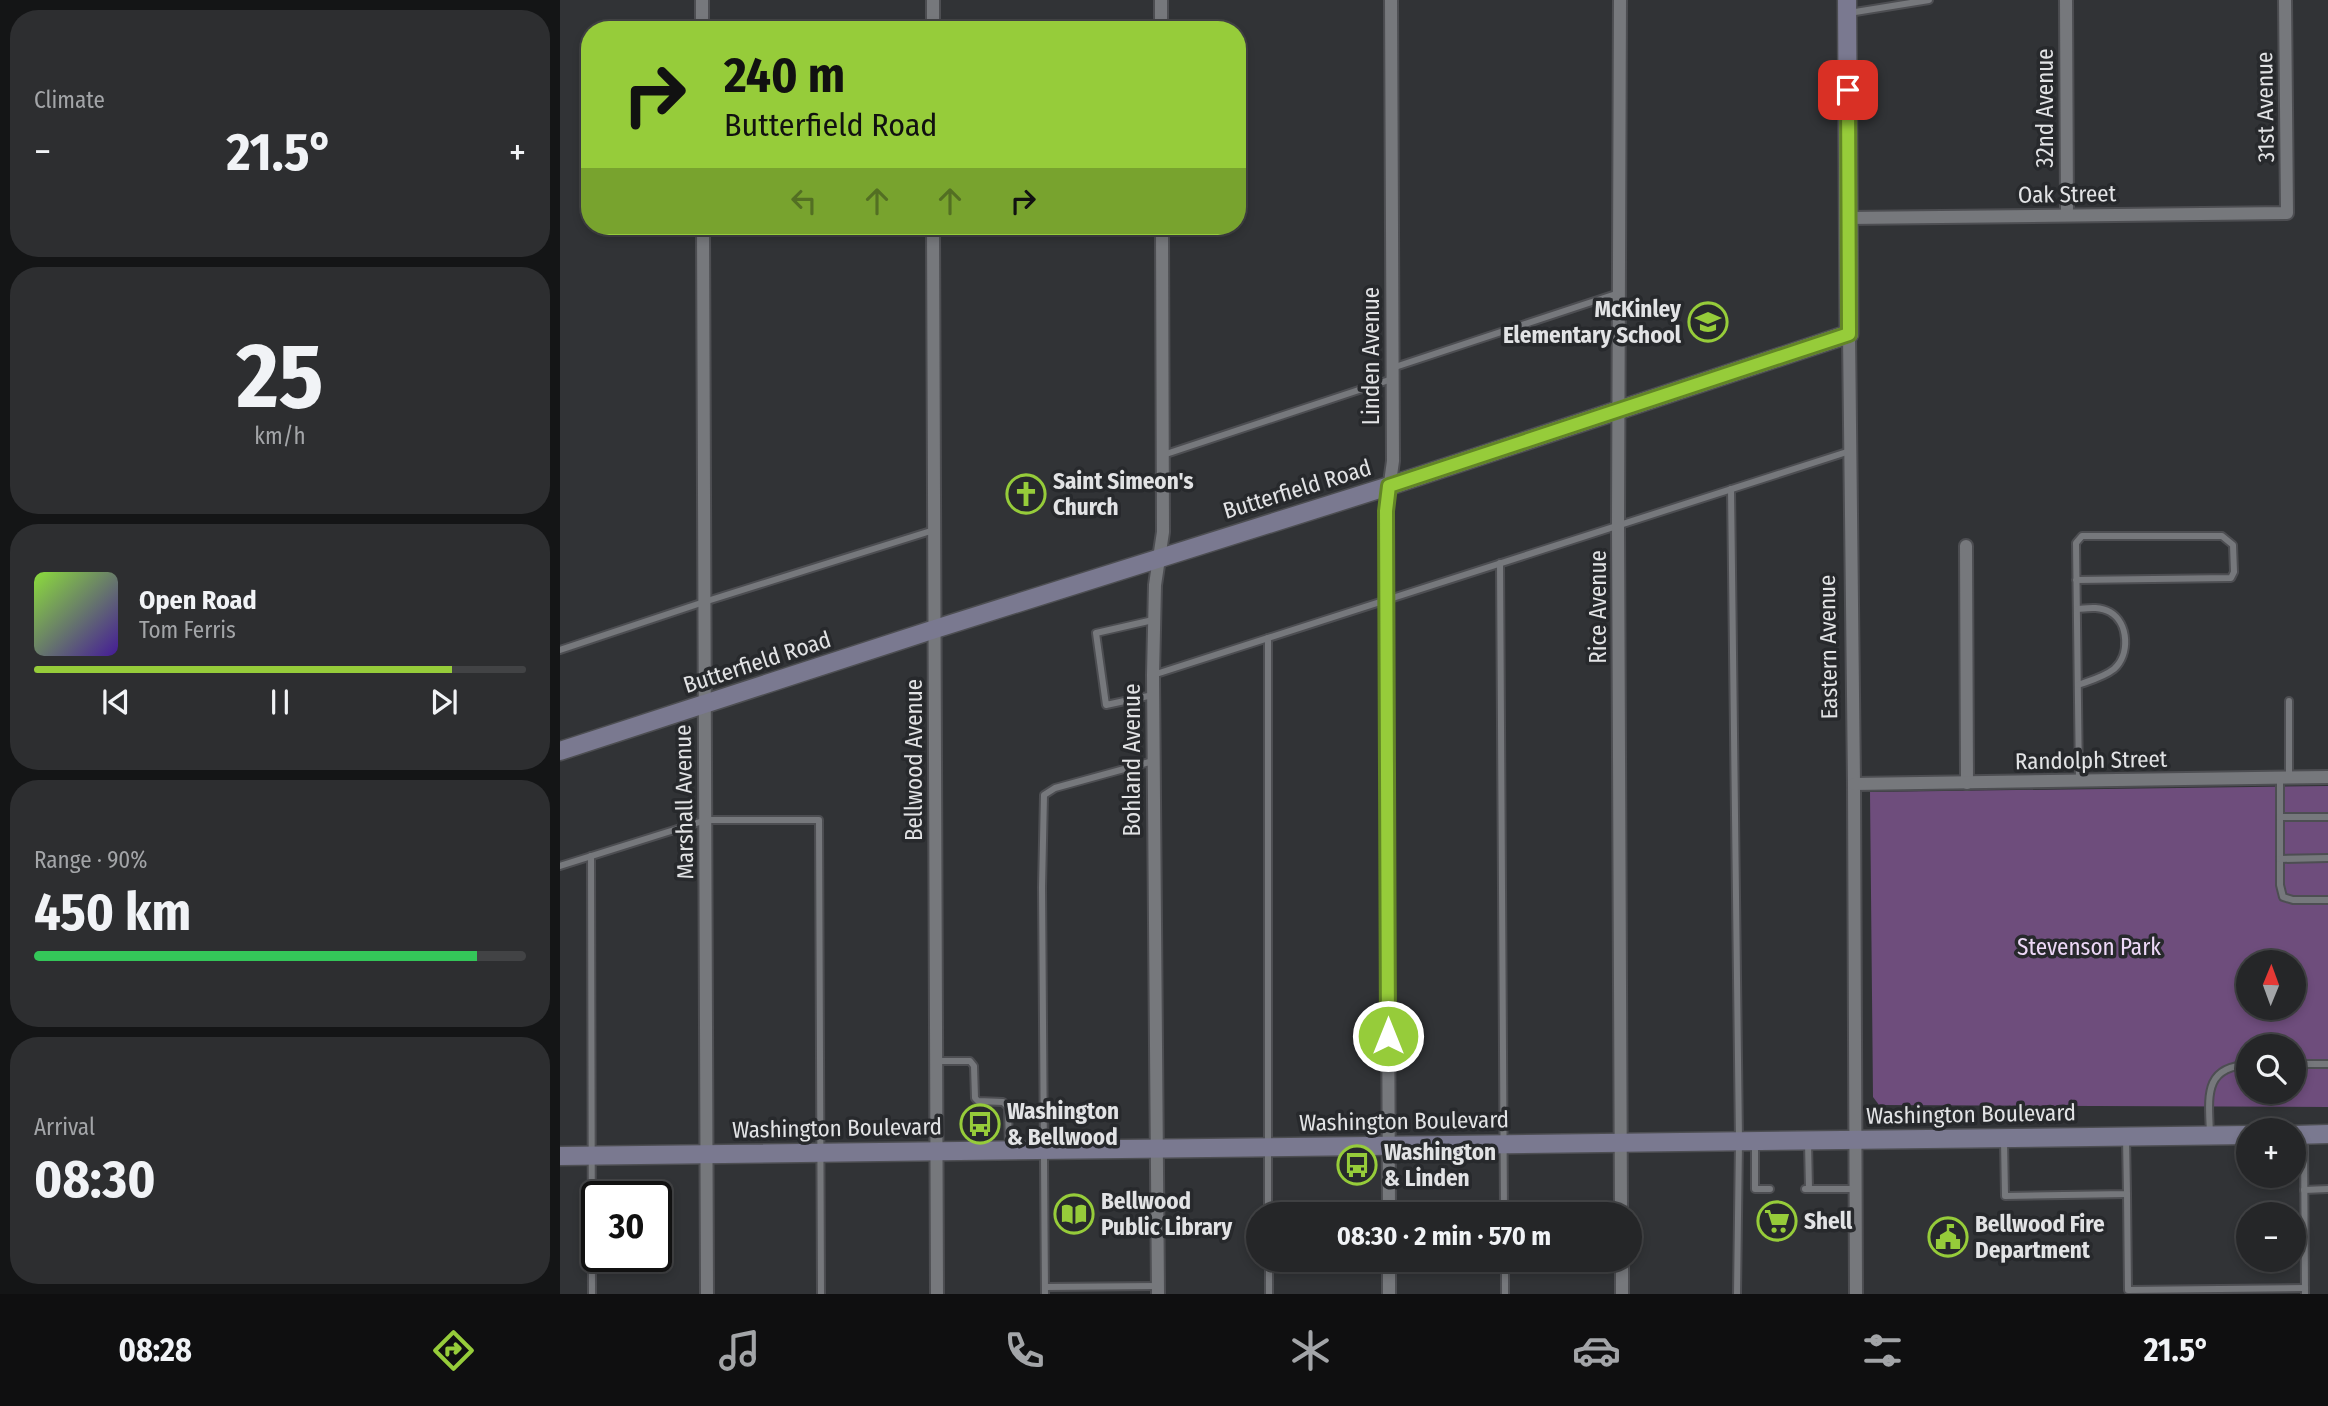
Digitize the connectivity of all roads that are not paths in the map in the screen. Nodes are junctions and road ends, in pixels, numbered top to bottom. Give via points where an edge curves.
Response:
1 (702, 0) edge
2 (933, 0) edge
3 (1161, 0) edge
4 (1391, 0) edge
5 (1620, 0) edge
6 (1929, 0) edge
7 (2066, 0) edge
8 (2285, 0) edge
9 (1847, 7) edge
10 (702, 21) edge
11 (933, 21) edge
12 (1161, 21) edge
13 (2287, 213) joint
14 (2067, 215) junction
15 (1848, 218) junction
16 (702, 235) edge
17 (933, 235) edge
18 (1162, 235) edge
19 (1619, 293) junction
20 (1849, 334) junction
21 (1392, 374) junction
22 (1619, 409) junction
23 (1850, 451) junction
24 (1163, 455) junction
25 (1389, 486) junction
26 (1731, 489) junction
27 (1618, 525) junction
28 (934, 530) junction
29 (1966, 546) dead end
30 (1159, 558) junction
31 (1500, 564) junction
32 (2076, 580) junction
33 (1386, 600) junction
34 (704, 602) junction
35 (2077, 609) junction
36 (1154, 620) junction
37 (935, 629) junction
38 (1268, 638) junction
39 (560, 650) edge
40 (1153, 675) junction
41 (2078, 685) junction
42 (1153, 695) junction
43 (2289, 701) dead end
44 (704, 705) junction
45 (560, 751) edge
46 (1153, 761) junction
47 (2328, 777) edge
48 (2285, 778) junction
49 (2079, 781) junction
50 (1967, 783) junction
51 (1854, 784) junction
52 (2280, 817) junction
53 (2328, 817) edge
54 (706, 820) junction
55 (591, 856) junction
56 (2328, 858) edge
57 (2280, 859) junction
58 (560, 866) edge
59 (2328, 900) edge
60 (936, 1061) junction
61 (2306, 1064) edge
62 (2328, 1064) edge
63 (2236, 1067) edge
64 (2328, 1134) edge
65 (2236, 1135) edge
66 (2306, 1135) edge
67 (2210, 1136) junction
68 (2126, 1137) junction
69 (2004, 1138) junction
70 (1808, 1140) junction
71 (1855, 1140) junction
72 (1747, 1141) junction
73 (1621, 1143) junction
74 (1503, 1144) junction
75 (1389, 1145) junction
76 (1267, 1147) junction
77 (1156, 1149) junction
78 (1009, 1150) junction
79 (1043, 1150) junction
80 (936, 1151) junction
81 (820, 1152) junction
82 (708, 1154) junction
83 (560, 1156) edge
84 (591, 1156) junction
85 (1770, 1189) dead end
86 (1855, 1189) junction
87 (2328, 1189) edge
88 (2304, 1190) joint
89 (2127, 1194) junction
90 (1268, 1202) edge
91 (1389, 1202) edge
92 (1504, 1202) edge
93 (1621, 1202) edge
94 (1269, 1272) edge
95 (1389, 1272) edge
96 (1504, 1272) edge
97 (1622, 1272) edge
98 (1157, 1290) edge
99 (1045, 1291) edge
100 (2305, 1291) edge
101 (592, 1294) edge
102 (707, 1294) edge
103 (821, 1294) edge
104 (937, 1294) edge
105 (1269, 1294) edge
106 (1389, 1294) edge
107 (1505, 1294) edge
108 (1622, 1294) edge
109 (1737, 1294) edge
110 (1856, 1294) edge

1 - 10 street
2 - 11 street
3 - 12 street
4 - 21 street, Linden Avenue
5 - 19 street, Rice Avenue
6 - 9 lane
7 - 14 street, 32nd Avenue
8 - 13 street, 31st Avenue
9 - 15 street, Eastern Avenue
13 - 14 street, Oak Street
14 - 15 street, Oak Street
15 - 20 street, Eastern Avenue
16 - 34 street, Marshall Avenue
17 - 28 street, Bellwood Avenue
18 - 24 street, Bohland Avenue
19 - 21 lane
19 - 22 street, Rice Avenue
20 - 22 street, Butterfield Road
20 - 23 street, Eastern Avenue
21 - 24 lane
21 - 25 street, Linden Avenue
22 - 25 street, Butterfield Road
22 - 27 street, Rice Avenue
23 - 26 lane
23 - 51 street, Eastern Avenue
24 - 30 street, Bohland Avenue
25 - 30 street, Butterfield Road
25 - 33 street, Linden Avenue
26 - 27 lane
26 - 72 lane
27 - 31 lane
27 - 73 street, Rice Avenue
28 - 34 lane
28 - 37 street, Bellwood Avenue
29 - 50 street
30 - 36 street, Bohland Avenue
30 - 37 street, Butterfield Road
31 - 33 lane
31 - 74 lane
32 - 32 lane via 2076,543 2082,536 2222,536 2233,545 2231,578
32 - 35 lane
33 - 38 lane
33 - 75 street, Linden Avenue
34 - 39 lane
34 - 44 street, Marshall Avenue
35 - 41 lane
35 - 41 lane via 2108,611 2118,618 2125,642 2125,652 2113,670
36 - 40 street, Bohland Avenue
36 - 42 lane via 1096,633 1106,705
37 - 44 street, Butterfield Road
37 - 60 street, Bellwood Avenue
38 - 40 lane
38 - 76 lane
40 - 42 street, Bohland Avenue
41 - 49 lane
42 - 46 street, Bohland Avenue
43 - 48 lane
44 - 45 street, Butterfield Road
44 - 54 street, Marshall Avenue
46 - 77 street, Bohland Avenue
46 - 79 lane via 1044,795
47 - 48 street, Randolph Street
48 - 49 street, Randolph Street
48 - 52 lane
49 - 50 street, Randolph Street
50 - 51 street, Randolph Street
51 - 71 street, Eastern Avenue
52 - 53 lane
52 - 57 lane
54 - 55 lane
54 - 81 lane via 819,820
54 - 82 street, Marshall Avenue
55 - 58 lane
55 - 84 lane
56 - 57 lane
57 - 59 lane via 2283,897
60 - 78 lane via 970,1061 975,1098 1003,1102 1008,1107
60 - 80 street, Bellwood Avenue
61 - 62 lane
63 - 67 lane via 2224,1069 2214,1078 2209,1093
64 - 66 street
65 - 67 street, Washington Boulevard
67 - 68 street, Washington Boulevard
68 - 69 street, Washington Boulevard
68 - 89 lane
69 - 71 street, Washington Boulevard
69 - 89 lane via 2005,1196
70 - 71 street, Washington Boulevard
70 - 72 street, Washington Boulevard
70 - 86 lane via 1807,1189
71 - 86 street, Eastern Avenue
72 - 73 street, Washington Boulevard
72 - 85 lane via 1755,1189
72 - 109 lane
73 - 74 street, Washington Boulevard
73 - 93 street, Rice Avenue
74 - 75 street, Washington Boulevard
74 - 92 lane
75 - 76 street, Washington Boulevard
75 - 91 street, Linden Avenue
76 - 77 street, Washington Boulevard
76 - 90 lane
77 - 79 street, Washington Boulevard
77 - 98 street, Bohland Avenue
78 - 79 street, Washington Boulevard
78 - 80 street, Washington Boulevard
79 - 99 lane
80 - 81 street, Washington Boulevard
80 - 104 street, Bellwood Avenue
81 - 82 street, Washington Boulevard
81 - 103 lane
82 - 84 street, Washington Boulevard
82 - 102 street, Marshall Avenue
83 - 84 street, Washington Boulevard
84 - 101 lane
86 - 110 street, Eastern Avenue
87 - 88 lane
88 - 100 lane
89 - 100 lane via 2129,1290
94 - 105 lane
95 - 106 street
96 - 107 lane
97 - 108 street
98 - 99 lane

